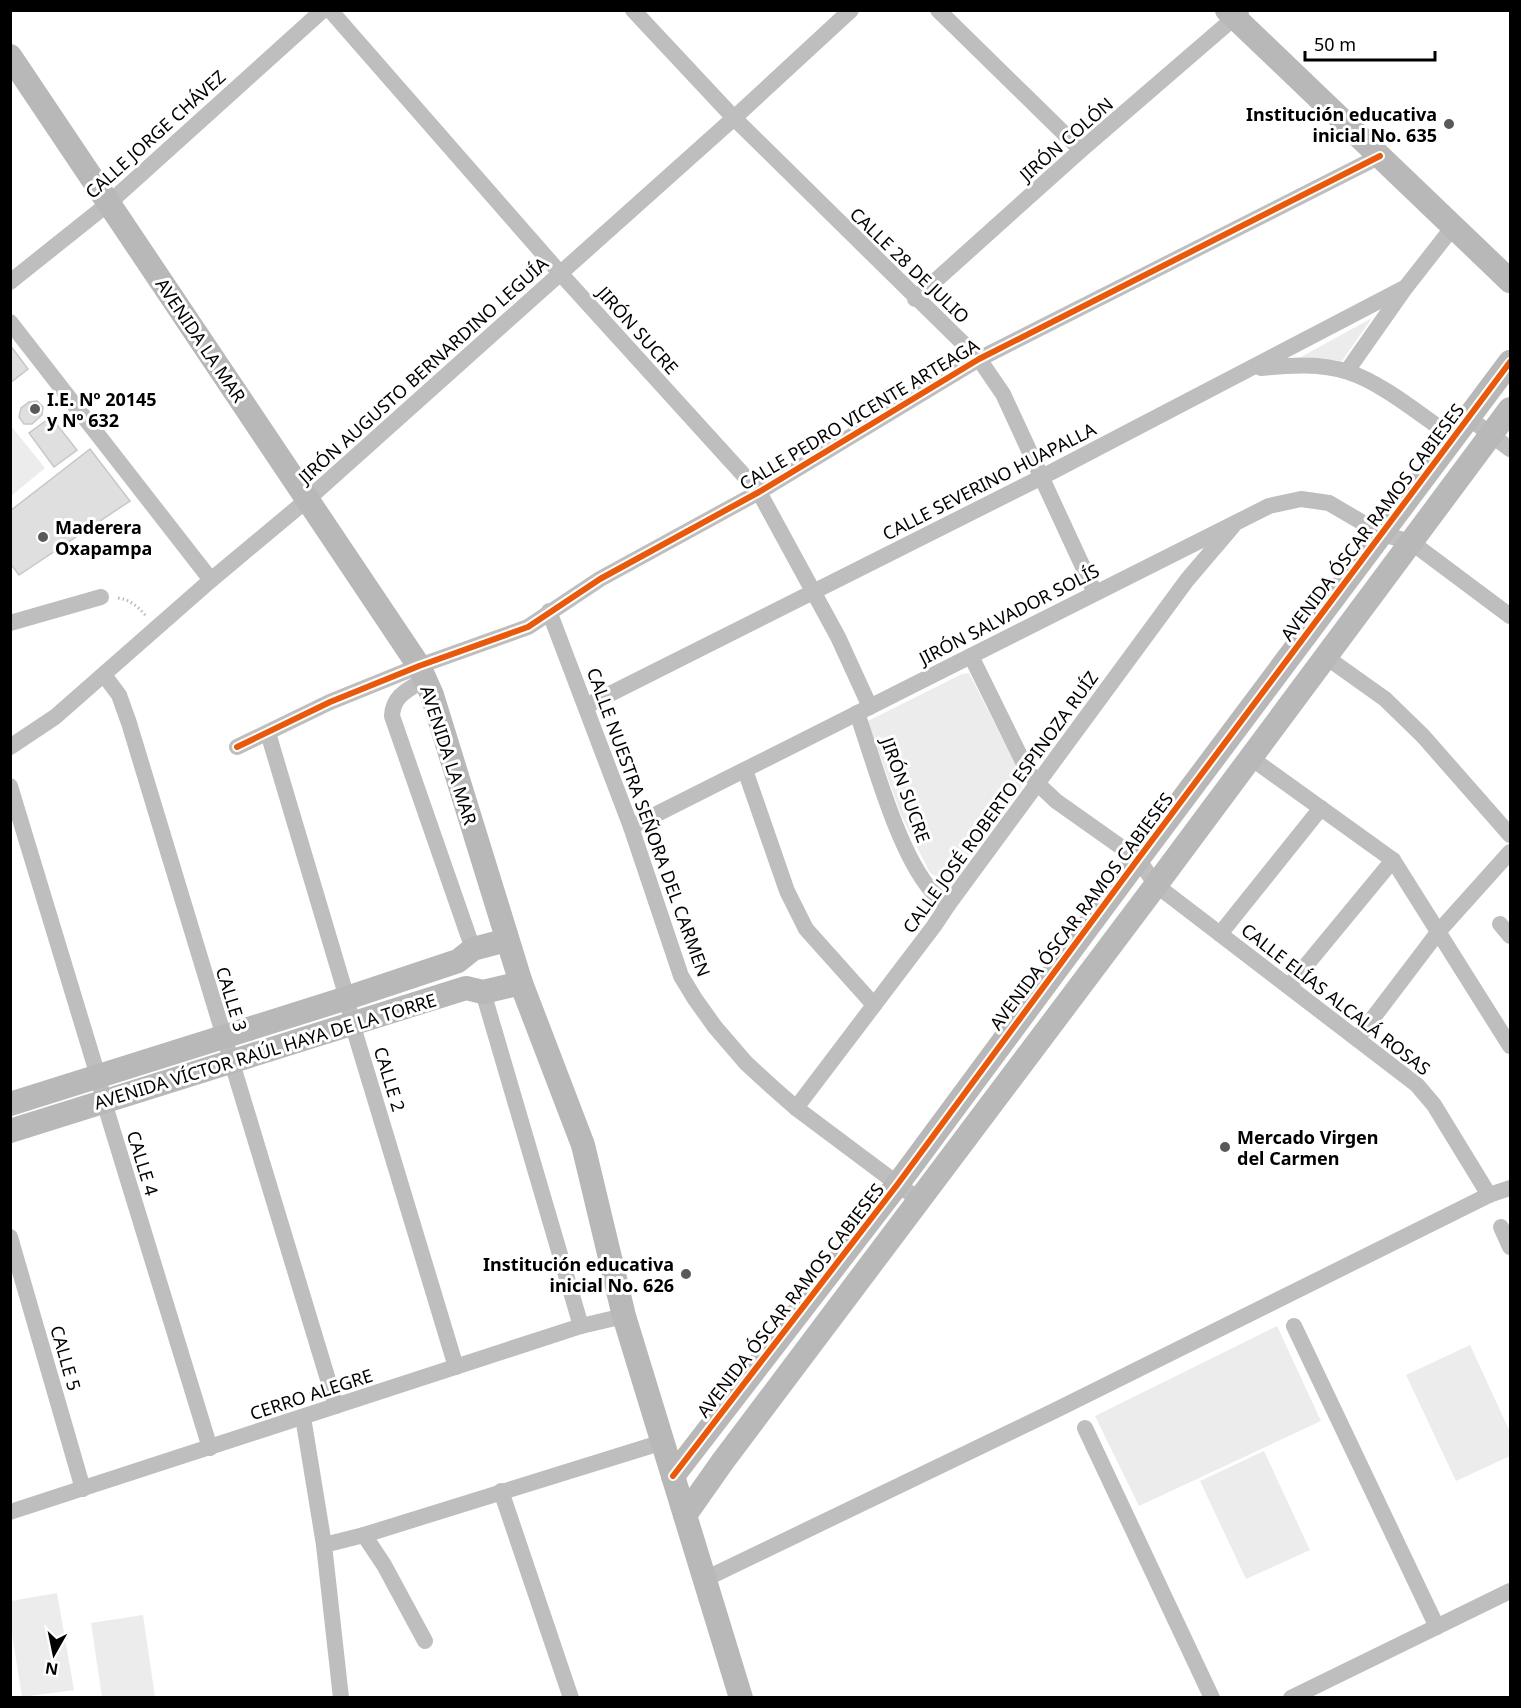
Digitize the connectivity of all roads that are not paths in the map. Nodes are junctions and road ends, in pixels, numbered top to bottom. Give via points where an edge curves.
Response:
1 (322, 10) edge
2 (330, 10) edge
3 (633, 10) edge
4 (852, 10) edge
5 (938, 10) edge
6 (1235, 13) edge
7 (10, 56) edge
8 (734, 118) junction
9 (1081, 150) junction
10 (1380, 156) junction
11 (109, 203) junction
12 (1453, 227) junction
13 (560, 273) junction
14 (1510, 281) edge
15 (10, 282) edge
16 (1406, 287) junction
17 (915, 299) junction
18 (10, 322) edge
19 (979, 359) junction
20 (1510, 362) edge
21 (1248, 370) junction
22 (1347, 371) junction
23 (1510, 409) edge
24 (1469, 418) junction
25 (1491, 434) junction
26 (1454, 438) junction
27 (1510, 449) edge
28 (1042, 477) junction
29 (759, 492) junction
30 (308, 499) junction
31 (1238, 521) junction
32 (1382, 534) junction
33 (1411, 542) junction
34 (211, 580) junction
35 (813, 590) junction
36 (1095, 593) junction
37 (101, 597) road end
38 (549, 611) junction
39 (1510, 616) edge
40 (10, 623) edge
41 (971, 656) junction
42 (1326, 657) junction
43 (422, 672) junction
44 (104, 675) junction
45 (586, 706) junction
46 (863, 710) junction
47 (268, 733) junction
48 (10, 747) edge
49 (237, 747) dead end
50 (1251, 758) junction
51 (745, 770) junction
52 (1038, 784) junction
53 (10, 786) edge
54 (1321, 808) junction
55 (631, 827) junction
56 (1510, 835) edge
57 (1510, 852) edge
58 (1138, 859) junction
59 (1393, 860) junction
60 (1156, 885) junction
61 (948, 905) junction
62 (1439, 931) junction
63 (1220, 933) junction
64 (507, 940) junction
65 (472, 949) junction
66 (521, 983) junction
67 (1289, 986) junction
68 (483, 992) junction
69 (347, 998) junction
70 (874, 1005) junction
71 (352, 1023) junction
72 (223, 1037) junction
73 (1357, 1039) junction
74 (1510, 1046) edge
75 (230, 1062) junction
76 (98, 1076) junction
77 (104, 1102) junction
78 (10, 1104) edge
79 (796, 1108) junction
80 (10, 1131) edge
81 (897, 1185) junction
82 (1510, 1188) edge
83 (1490, 1195) junction
84 (919, 1200) junction
85 (1501, 1227) dead end
86 (10, 1237) edge
87 (1510, 1248) edge
88 (624, 1316) junction
89 (580, 1326) junction
90 (1294, 1326) dead end
91 (456, 1367) junction
92 (336, 1406) junction
93 (303, 1417) junction
94 (1085, 1428) dead end
95 (663, 1442) junction
96 (210, 1448) junction
97 (673, 1476) junction
98 (83, 1489) junction
99 (501, 1491) junction
100 (10, 1512) edge
101 (685, 1515) junction
102 (364, 1535) junction
103 (324, 1545) junction
104 (704, 1580) junction
105 (1510, 1591) edge
106 (1437, 1627) junction
107 (425, 1641) dead end
108 (341, 1698) edge
109 (571, 1698) edge
110 (741, 1698) edge
111 (1212, 1698) edge
112 (1291, 1698) edge

1 - 11 street, CALLE JORGE CHÁVEZ
2 - 13 street, JIRÓN SUCRE
3 - 8 street, CALLE 28 DE JULIO
4 - 8 street, JIRÓN AUGUSTO BERNARDINO LEGUÍA
5 - 9 street
6 - 9 street, JIRÓN COLÓN
6 - 10 street
7 - 11 street, AVENIDA LA MAR
8 - 13 street, JIRÓN AUGUSTO BERNARDINO LEGUÍA
8 - 17 street, CALLE 28 DE JULIO
9 - 17 street, JIRÓN COLÓN
10 - 12 street
10 - 19 street, CALLE PEDRO VICENTE ARTEAGA
11 - 15 street, CALLE JORGE CHÁVEZ
11 - 30 street, AVENIDA LA MAR
12 - 14 street
12 - 16 street
13 - 29 street, JIRÓN SUCRE
13 - 30 street, JIRÓN AUGUSTO BERNARDINO LEGUÍA
16 - 21 street, CALLE SEVERINO HUAPALLA
16 - 22 street
17 - 19 street, CALLE 28 DE JULIO
18 - 34 street
19 - 28 street, CALLE 28 DE JULIO via 1003,394
19 - 29 street, CALLE PEDRO VICENTE ARTEAGA
20 - 24 street, AVENIDA ÓSCAR RAMOS CABIESES
21 - 22 street via 1284,365
21 - 28 street, CALLE SEVERINO HUAPALLA
22 - 26 street via 1374,384
23 - 25 street
24 - 25 street
24 - 26 street, AVENIDA ÓSCAR RAMOS CABIESES
25 - 27 street
25 - 33 street
26 - 32 street, AVENIDA ÓSCAR RAMOS CABIESES
28 - 35 street, CALLE SEVERINO HUAPALLA
28 - 36 street, CALLE 28 DE JULIO
29 - 35 street, JIRÓN SUCRE
29 - 38 street, CALLE PEDRO VICENTE ARTEAGA
30 - 34 street, JIRÓN AUGUSTO BERNARDINO LEGUÍA
30 - 43 street, AVENIDA LA MAR
31 - 32 street, JIRÓN SALVADOR SOLÍS via 1269,506 1316,500 1329,503
31 - 36 street, JIRÓN SALVADOR SOLÍS
31 - 52 street, CALLE JOSÉ ROBERTO ESPINOZA RUÍZ via 1188,580
32 - 33 street, JIRÓN SALVADOR SOLÍS
32 - 58 street, AVENIDA ÓSCAR RAMOS CABIESES
33 - 39 street
33 - 42 street
34 - 44 street, JIRÓN AUGUSTO BERNARDINO LEGUÍA
35 - 45 street, CALLE SEVERINO HUAPALLA
35 - 46 street, JIRÓN SUCRE via 838,637
36 - 41 street, JIRÓN SALVADOR SOLÍS
37 - 40 street
38 - 43 street, CALLE PEDRO VICENTE ARTEAGA via 528,627
38 - 45 street, CALLE NUESTRA SEÑORA DEL CARMEN
41 - 46 street, JIRÓN SALVADOR SOLÍS
41 - 52 street via 1027,770
42 - 50 street
42 - 56 street via 1385,699
43 - 47 street via 330,702
43 - 64 street, AVENIDA LA MAR
43 - 65 street via 392,704 392,716
44 - 48 street, JIRÓN AUGUSTO BERNARDINO LEGUÍA via 55,717
44 - 72 street, CALLE 3 via 119,695 129,723
45 - 55 street, CALLE NUESTRA SEÑORA DEL CARMEN
46 - 51 street, JIRÓN SALVADOR SOLÍS
46 - 61 street, JIRÓN SUCRE via 893,816 910,856 930,888
47 - 49 street
47 - 69 street, CALLE 2
50 - 54 street
50 - 60 street
51 - 55 street, JIRÓN SALVADOR SOLÍS
51 - 70 street via 787,891 806,929
52 - 58 street
52 - 61 street, CALLE JOSÉ ROBERTO ESPINOZA RUÍZ
53 - 76 street, CALLE 4
54 - 59 street
54 - 63 street
55 - 79 street, CALLE NUESTRA SEÑORA DEL CARMEN via 681,976 715,1027
57 - 62 street
58 - 60 street, CALLE ELÍAS ALCALÁ ROSAS
58 - 81 street, AVENIDA ÓSCAR RAMOS CABIESES
59 - 62 street
59 - 67 street
60 - 63 street, CALLE ELÍAS ALCALÁ ROSAS
60 - 84 street
61 - 70 street, CALLE JOSÉ ROBERTO ESPINOZA RUÍZ
62 - 73 street
62 - 74 street
63 - 67 street, CALLE ELÍAS ALCALÁ ROSAS
64 - 65 street, AVENIDA VÍCTOR RAÚL HAYA DE LA TORRE
64 - 66 street, AVENIDA LA MAR
65 - 69 street, AVENIDA VÍCTOR RAÚL HAYA DE LA TORRE via 458,961
66 - 68 street, AVENIDA VÍCTOR RAÚL HAYA DE LA TORRE
66 - 88 street, AVENIDA LA MAR via 584,1145
67 - 73 street, CALLE ELÍAS ALCALÁ ROSAS
68 - 71 street, AVENIDA VÍCTOR RAÚL HAYA DE LA TORRE via 466,988
68 - 89 street
69 - 71 street, CALLE 2
69 - 72 street, AVENIDA VÍCTOR RAÚL HAYA DE LA TORRE
70 - 79 street, CALLE JOSÉ ROBERTO ESPINOZA RUÍZ
71 - 75 street, AVENIDA VÍCTOR RAÚL HAYA DE LA TORRE
71 - 91 street, CALLE 2
72 - 75 street, CALLE 3
72 - 76 street, AVENIDA VÍCTOR RAÚL HAYA DE LA TORRE
73 - 83 street, CALLE ELÍAS ALCALÁ ROSAS via 1417,1085 1434,1105
75 - 77 street, AVENIDA VÍCTOR RAÚL HAYA DE LA TORRE
75 - 92 street, CALLE 3
76 - 77 street, CALLE 4
76 - 78 street, AVENIDA VÍCTOR RAÚL HAYA DE LA TORRE
77 - 80 street, AVENIDA VÍCTOR RAÚL HAYA DE LA TORRE
77 - 96 street, CALLE 4
79 - 81 street, CALLE NUESTRA SEÑORA DEL CARMEN
81 - 84 street, CALLE NUESTRA SEÑORA DEL CARMEN
81 - 97 street, AVENIDA ÓSCAR RAMOS CABIESES
82 - 83 street
83 - 104 street
84 - 101 street
85 - 87 street
86 - 98 street, CALLE 5
88 - 89 street, CERRO ALEGRE
88 - 95 street, AVENIDA LA MAR
89 - 91 street, CERRO ALEGRE
90 - 106 street
91 - 92 street, CERRO ALEGRE
92 - 93 street, CERRO ALEGRE
93 - 96 street, CERRO ALEGRE
93 - 103 street
94 - 111 street
95 - 97 street, AVENIDA LA MAR
95 - 99 street
96 - 98 street, CERRO ALEGRE
97 - 101 street, AVENIDA LA MAR
98 - 100 street, CERRO ALEGRE
99 - 102 street
99 - 109 street
101 - 104 street, AVENIDA LA MAR
102 - 103 street
102 - 107 street
103 - 108 street
104 - 110 street, AVENIDA LA MAR
105 - 106 street
106 - 112 street

